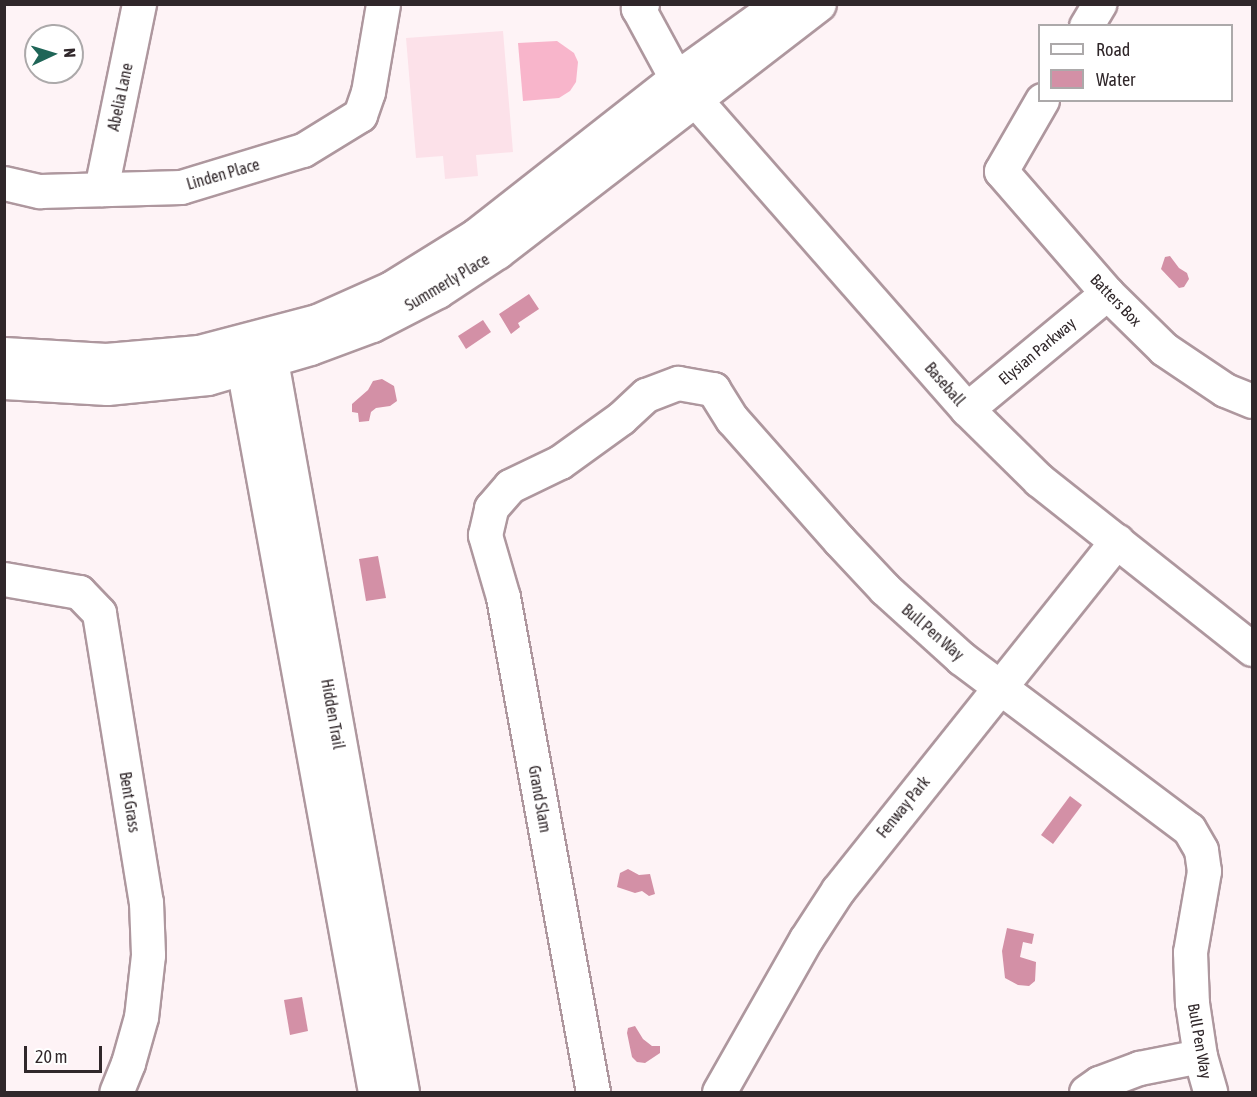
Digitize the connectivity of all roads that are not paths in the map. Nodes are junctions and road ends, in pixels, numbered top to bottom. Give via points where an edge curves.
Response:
1 (139, 4) edge
2 (383, 4) edge
3 (779, 4) edge
4 (819, 4) edge
5 (1099, 4) edge
6 (637, 6) edge
7 (1087, 24) edge
8 (686, 89) junction
9 (1041, 102) edge
10 (4, 183) edge
11 (101, 189) junction
12 (1107, 293) junction
13 (255, 351) junction
14 (4, 354) edge
15 (4, 382) edge
16 (1252, 401) edge
17 (967, 409) junction
18 (491, 508) joint
19 (1117, 541) junction
20 (4, 579) edge
21 (1252, 649) edge
22 (1000, 687) junction
23 (1200, 1056) junction
24 (116, 1092) edge
25 (375, 1092) edge
26 (402, 1092) edge
27 (593, 1092) edge
28 (719, 1092) edge
29 (1086, 1092) edge
30 (1210, 1092) edge

1 - 11 street, Abelia Lane
2 - 11 street, Linden Place via 368,92 360,115 303,150 181,187
3 - 8 street, Summerly Place
4 - 8 street, Summerly Place
5 - 7 street
6 - 8 street, Baseball
8 - 13 street, Summerly Place via 497,252 438,291 372,325 310,348
8 - 17 street, Baseball
9 - 12 street, Batters Box via 1001,171
10 - 11 street, Linden Place via 40,191
12 - 16 street, Batters Box via 1164,349 1225,390
12 - 17 street, Elysian Parkway
13 - 14 street, Summerly Place via 106,360
13 - 15 street, Summerly Place via 208,378 107,388
13 - 25 street, Hidden Trail
13 - 26 street, Hidden Trail
17 - 19 street, Baseball via 1039,480
18 - 22 street, Bull Pen Way via 510,486 560,462 646,395 678,382 713,388 732,419 885,590
18 - 27 street, Grand Slam via 485,535 503,597
19 - 21 street, Baseball
19 - 22 street, Fenway Park
20 - 24 street, Bent Grass via 79,592 99,613 146,902 148,955 141,1017
22 - 23 street, Bull Pen Way via 1189,829 1201,850 1204,871 1190,952
22 - 28 street, Fenway Park via 838,890
23 - 29 street via 1139,1068
23 - 30 street, Bull Pen Way

